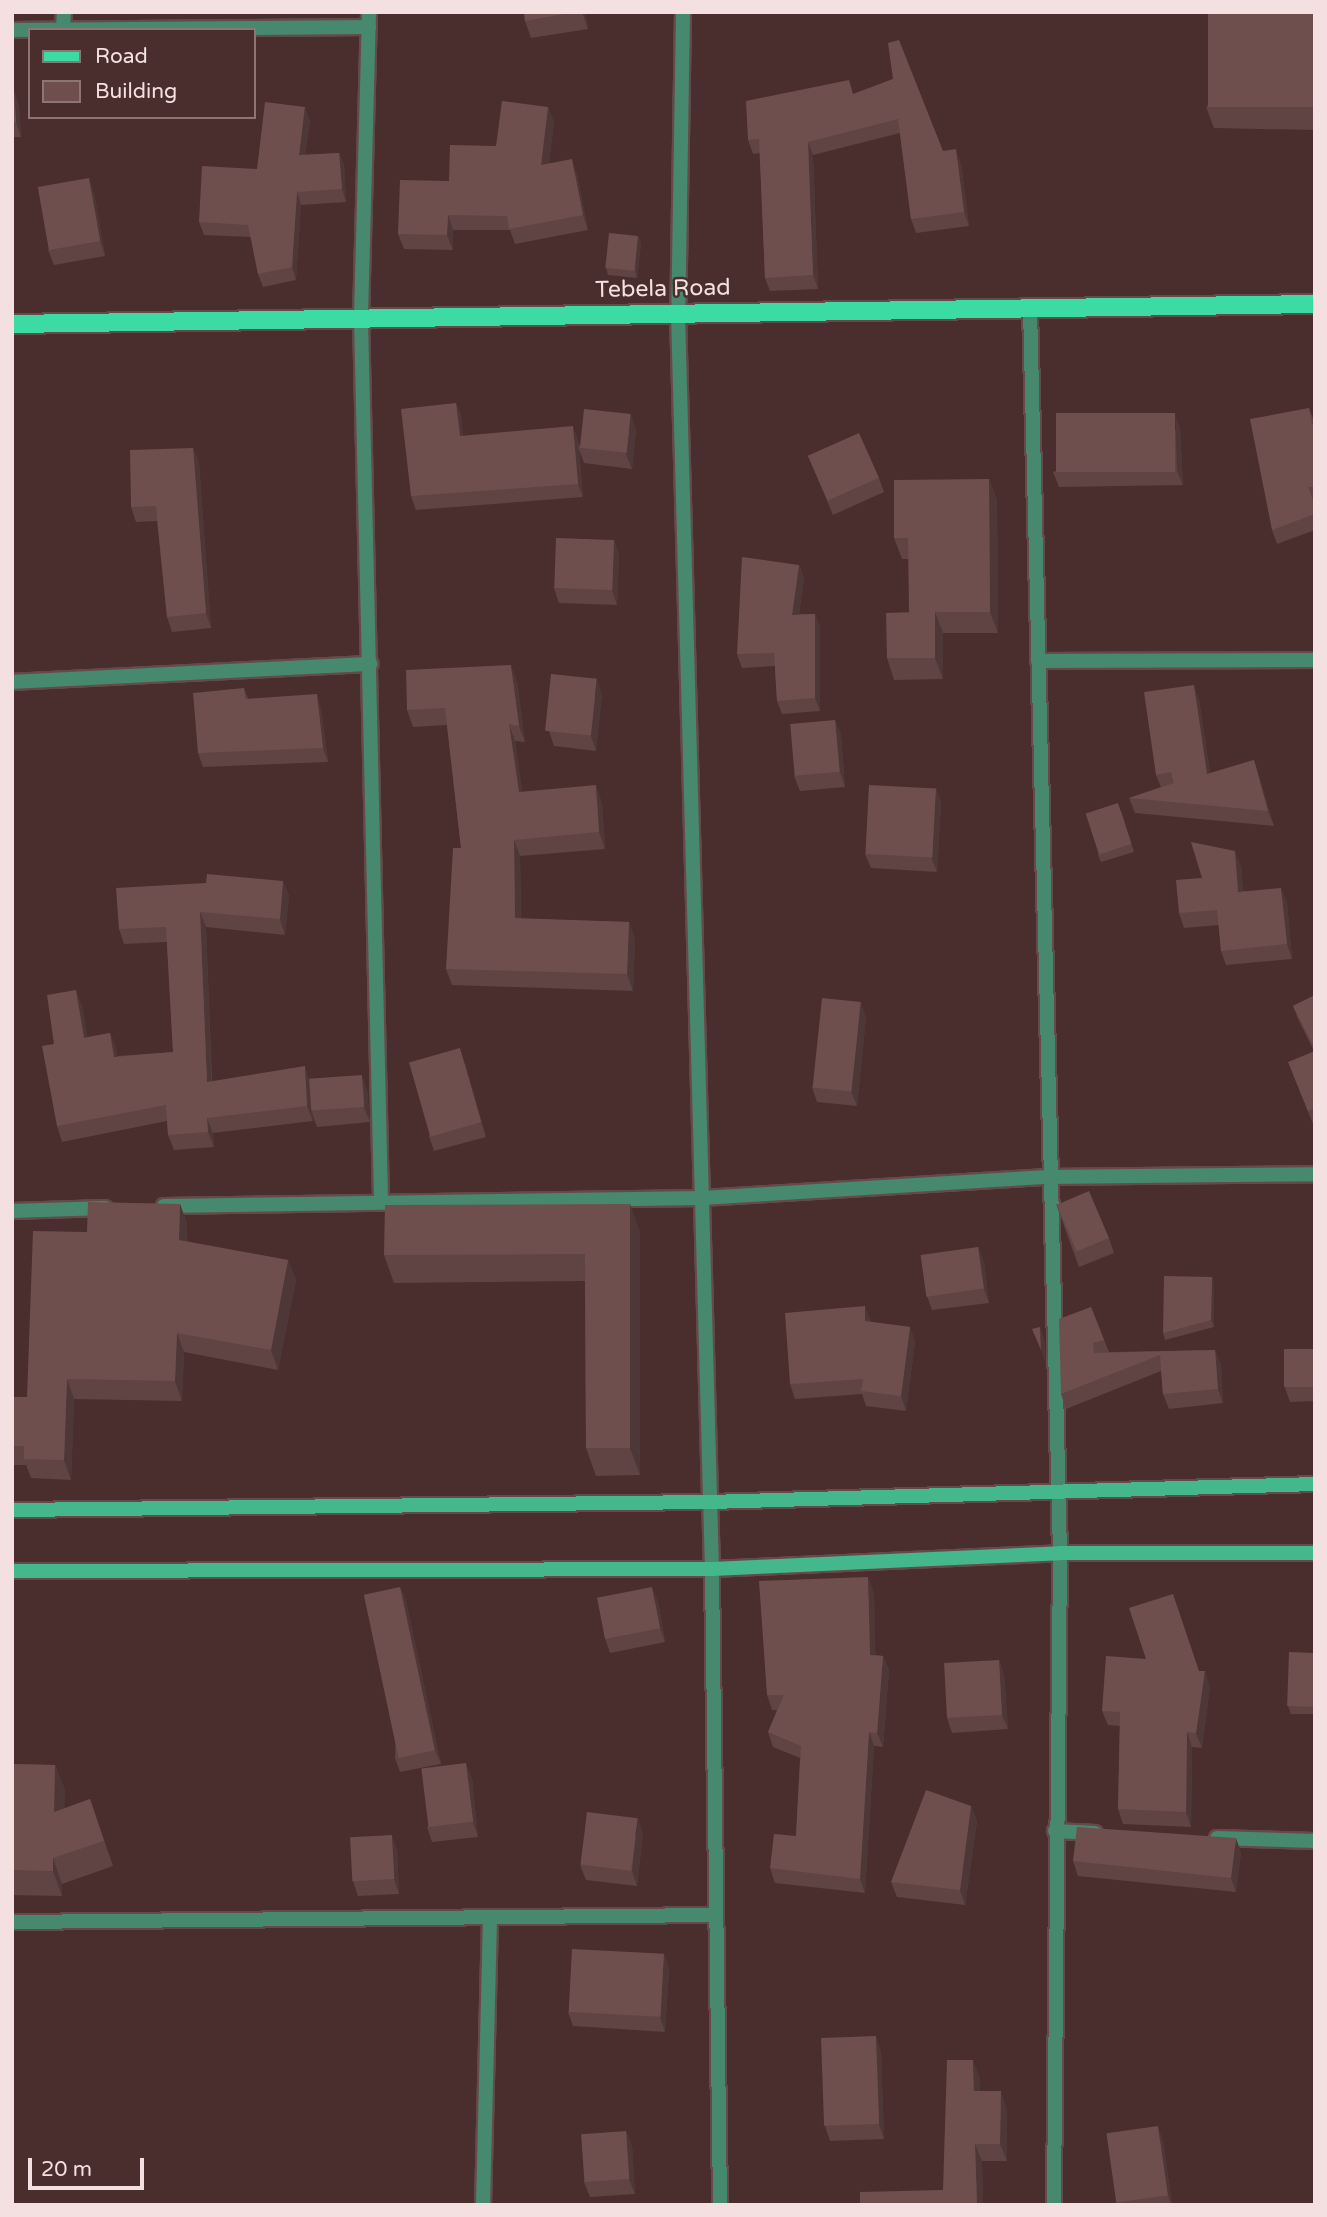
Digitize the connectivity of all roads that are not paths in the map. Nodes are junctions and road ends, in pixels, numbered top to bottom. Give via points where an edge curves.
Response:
1 (684, 12) edge
2 (369, 19) edge
3 (94, 28) edge
4 (1315, 304) edge
5 (1030, 308) junction
6 (678, 314) junction
7 (361, 318) junction
8 (12, 324) edge
9 (1315, 660) edge
10 (1038, 661) junction
11 (371, 664) junction
12 (12, 682) edge
13 (1315, 1174) edge
14 (1047, 1177) junction
15 (702, 1198) junction
16 (381, 1199) junction
17 (149, 1207) edge
18 (121, 1208) edge
19 (12, 1211) edge
20 (1315, 1484) edge
21 (1058, 1493) junction
22 (710, 1502) junction
23 (12, 1510) edge
24 (1060, 1553) junction
25 (1315, 1553) edge
26 (712, 1569) junction
27 (12, 1572) edge
28 (1055, 1831) junction
29 (1110, 1833) edge
30 (1205, 1837) edge
31 (1315, 1841) edge
32 (716, 1916) junction
33 (489, 1918) junction
34 (12, 1922) edge
35 (483, 2205) edge
36 (720, 2205) edge
37 (1054, 2205) edge

1 - 6 street
2 - 3 street
2 - 7 street
4 - 5 main road, Tebela Road
5 - 6 main road, Tebela Road
5 - 10 street
6 - 7 main road, Tebela Road
6 - 15 street
7 - 8 main road, Tebela Road
7 - 11 street
9 - 10 street
10 - 14 street
11 - 12 street
11 - 16 street
13 - 14 street
14 - 15 street
14 - 21 street
15 - 16 street
15 - 22 street
16 - 17 street
18 - 19 street
20 - 21 main road
21 - 22 main road
21 - 24 street
22 - 23 main road
22 - 26 street
24 - 25 main road
24 - 26 main road
24 - 28 street
26 - 27 main road
26 - 32 street
28 - 29 street
28 - 37 street
30 - 31 street
32 - 33 street
32 - 36 street
33 - 34 street
33 - 35 street

